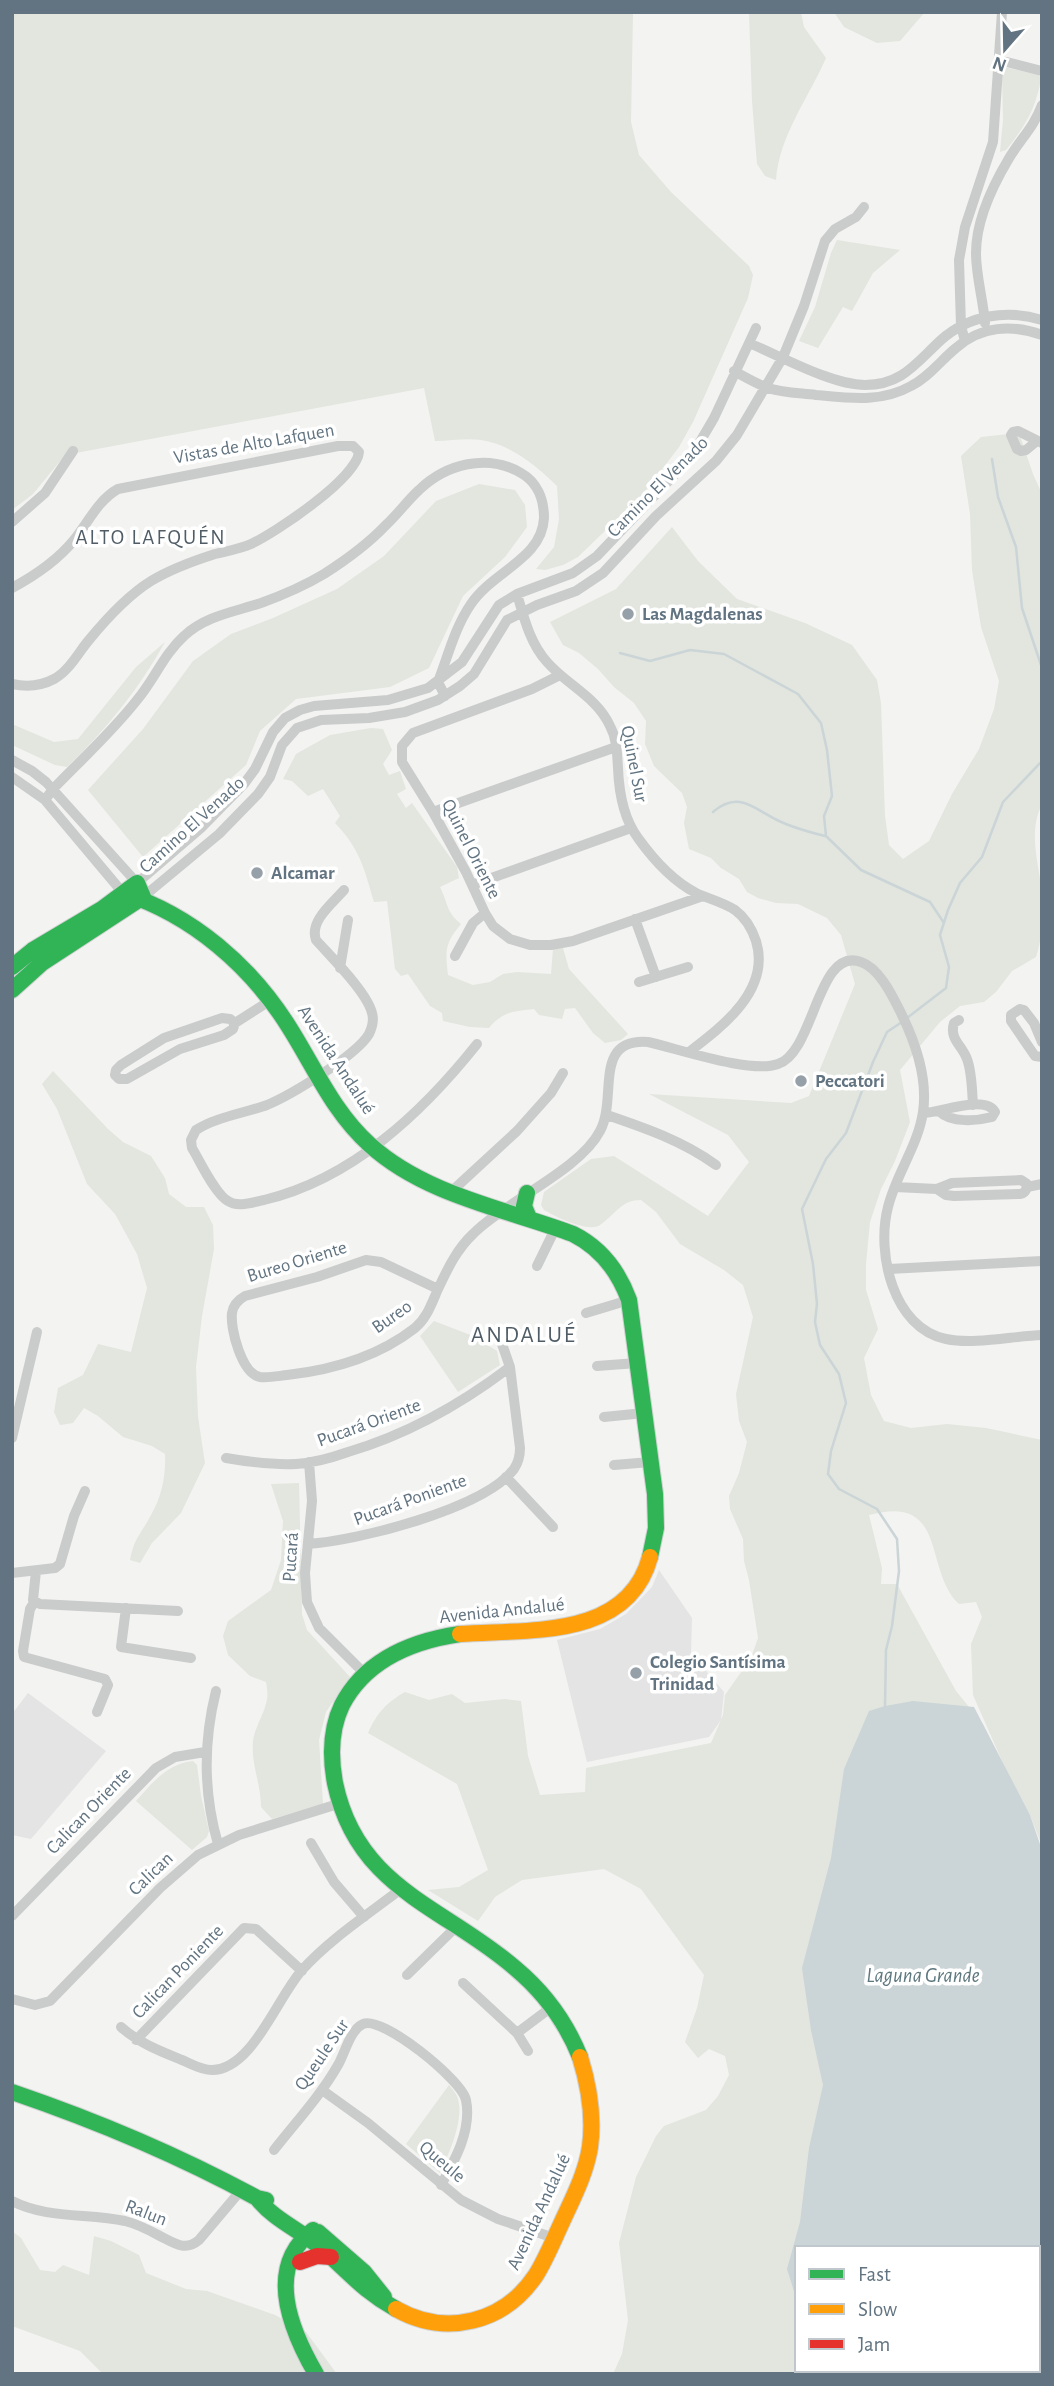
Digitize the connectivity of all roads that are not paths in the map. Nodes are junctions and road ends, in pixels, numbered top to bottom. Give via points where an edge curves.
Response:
1 (1002, 12) edge
2 (999, 60) junction
3 (1042, 71) edge
4 (1042, 105) edge
5 (864, 207) dead end
6 (984, 317) junction
7 (1042, 320) edge
8 (961, 326) junction
9 (756, 328) dead end
10 (985, 331) junction
11 (1042, 335) edge
12 (965, 341) junction
13 (749, 342) junction
14 (783, 358) junction
15 (734, 371) junction
16 (767, 387) junction
17 (73, 451) dead end
18 (12, 522) edge
19 (12, 588) edge
20 (517, 594) junction
21 (522, 611) junction
22 (453, 642) junction
23 (469, 653) junction
24 (560, 675) junction
25 (438, 682) junction
26 (12, 684) edge
27 (445, 696) junction
28 (616, 747) junction
29 (12, 760) edge
30 (12, 777) edge
31 (53, 789) junction
32 (45, 800) junction
33 (433, 812) junction
34 (631, 828) junction
35 (472, 885) junction
36 (344, 890) dead end
37 (134, 891) junction
38 (703, 896) junction
39 (485, 914) junction
40 (635, 919) junction
41 (348, 920) dead end
42 (455, 956) dead end
43 (12, 967) edge
44 (688, 967) dead end
45 (340, 968) junction
46 (656, 977) junction
47 (639, 982) dead end
48 (12, 990) edge
49 (271, 1000) junction
50 (959, 1020) dead end
51 (235, 1023) junction
52 (1040, 1034) edge
53 (477, 1044) dead end
54 (689, 1052) junction
55 (1042, 1057) edge
56 (563, 1073) dead end
57 (318, 1076) junction
58 (973, 1105) junction
59 (923, 1112) junction
60 (940, 1112) junction
61 (607, 1115) junction
62 (372, 1148) junction
63 (716, 1165) dead end
64 (1042, 1184) edge
65 (895, 1187) junction
66 (453, 1191) junction
67 (527, 1193) junction
68 (504, 1209) junction
69 (529, 1218) junction
70 (556, 1227) junction
71 (1042, 1261) edge
72 (537, 1266) dead end
73 (889, 1269) junction
74 (439, 1289) junction
75 (629, 1300) junction
76 (586, 1313) dead end
77 (37, 1332) dead end
78 (1042, 1335) edge
79 (502, 1344) dead end
80 (637, 1363) junction
81 (597, 1366) dead end
82 (510, 1367) junction
83 (250, 1372) joint
84 (644, 1413) junction
85 (604, 1417) dead end
86 (12, 1438) edge
87 (226, 1458) dead end
88 (309, 1462) junction
89 (650, 1462) junction
90 (614, 1465) dead end
91 (506, 1477) junction
92 (85, 1491) dead end
93 (553, 1527) dead end
94 (308, 1544) junction
95 (36, 1571) junction
96 (12, 1573) edge
97 (34, 1601) junction
98 (125, 1608) junction
99 (178, 1611) dead end
100 (191, 1658) dead end
101 (365, 1674) junction
102 (216, 1690) dead end
103 (97, 1712) dead end
104 (205, 1752) junction
105 (341, 1803) junction
106 (311, 1843) dead end
107 (218, 1844) junction
108 (401, 1889) junction
109 (12, 1916) edge
110 (364, 1917) junction
111 (456, 1927) junction
112 (302, 1970) junction
113 (407, 1975) dead end
114 (463, 1983) dead end
115 (12, 1999) edge
116 (553, 2006) junction
117 (121, 2027) dead end
118 (517, 2033) junction
119 (136, 2040) junction
120 (528, 2051) dead end
121 (322, 2090) junction
122 (13, 2094) edge
123 (274, 2150) dead end
124 (441, 2185) junction
125 (242, 2189) junction
126 (12, 2201) edge
127 (310, 2235) junction
128 (554, 2238) junction
129 (331, 2258) junction
130 (300, 2262) junction
131 (288, 2283) junction
132 (387, 2302) junction
133 (316, 2374) edge

1 - 2 street
2 - 3 street
2 - 8 street via 993,142 960,248
4 - 6 street via 999,176 980,224 976,252
5 - 14 street, Camino El Venado via 825,242
6 - 7 street via 1015,315
6 - 8 street
6 - 10 street
8 - 12 street
8 - 14 street via 911,370 876,384 842,382
9 - 13 street, Camino El Venado
10 - 11 street via 1013,328
10 - 12 street
12 - 16 street via 920,380 886,396 858,399
13 - 14 street
13 - 15 street, Camino El Venado
14 - 16 street, Camino El Venado
15 - 16 street
15 - 20 street, Camino El Venado via 694,452 597,556 573,573
16 - 21 street, Camino El Venado via 727,449 603,573 576,591
17 - 18 street via 45,493
19 - 26 street, Vistas de Alto Lafquen via 51,564 100,503 118,489 338,446 353,446 359,452 343,477 275,530 251,544 172,570 142,588 108,618 54,679
20 - 21 street, Quinel Sur
20 - 23 street, Camino El Venado via 495,608
21 - 24 street, Quinel Sur via 536,648
21 - 27 street, Camino El Venado via 502,626 474,674
22 - 23 street
22 - 25 street
22 - 31 street via 464,614 482,590 525,556 540,534 544,516 540,493 526,477 504,466 475,463 445,471 420,489 373,537 325,573 191,629 172,648 127,713
23 - 25 street, Camino El Venado
24 - 28 street, Quinel Sur via 606,717
24 - 33 street, Quinel Oriente via 408,736 402,762
25 - 27 street
25 - 37 street, Camino El Venado via 401,698 314,706 293,713 273,732 244,784
27 - 37 street, Camino El Venado via 405,712 321,720 297,728 282,745 258,794 202,849
28 - 33 street
28 - 34 street, Quinel Sur via 621,798
29 - 31 street
30 - 32 street
31 - 32 street
31 - 37 street
32 - 37 street
33 - 35 street, Quinel Oriente
34 - 35 street
34 - 38 street, Quinel Sur via 669,874
35 - 39 street, Quinel Oriente
36 - 45 street via 314,931 316,940
37 - 43 street, Camino El Venado
37 - 48 street, Camino El Venado via 105,924 49,957
37 - 49 street, Avenida Andalué via 220,948
38 - 40 street, Quinel Oriente
38 - 54 street, Quinel Sur via 735,910 747,922 757,945 758,964 750,992 738,1009
39 - 40 street, Quinel Oriente via 504,935 530,945 562,944
39 - 42 street via 472,923
40 - 46 street
41 - 45 street
44 - 46 street
45 - 57 street via 370,1007 372,1027 364,1041
46 - 47 street
49 - 51 street
49 - 57 street, Avenida Andalué
50 - 58 street via 952,1031 968,1062
51 - 51 street via 224,1035 180,1049 127,1079 116,1075 121,1065 168,1036 222,1018
52 - 55 street via 1024,1010 1011,1015 1035,1056
53 - 62 street via 432,1096
54 - 59 street via 761,1067 783,1062 801,1043 828,978 845,962 857,960 872,967 912,1033 922,1078
54 - 61 street via 642,1042 619,1048 610,1068
56 - 66 street via 512,1137
57 - 62 street, Avenida Andalué via 345,1118
57 - 62 street via 285,1097 193,1133 192,1148 222,1196 232,1203 252,1203 303,1187
58 - 60 street
58 - 60 street via 990,1105 994,1115 951,1119
59 - 60 street
59 - 65 street
61 - 63 street via 663,1135
61 - 67 street, Bureo via 588,1148
62 - 66 street, Avenida Andalué via 413,1174
64 - 65 street via 1020,1194 954,1196 937,1189
65 - 73 street via 885,1226
66 - 68 street, Avenida Andalué
67 - 68 street, Bureo
67 - 69 street via 524,1206
68 - 69 street, Avenida Andalué
68 - 74 street, Bureo via 465,1241
69 - 70 street, Avenida Andalué
70 - 72 street
70 - 75 street, Avenida Andalué via 583,1238 603,1254
71 - 73 street
73 - 78 street via 905,1309 932,1335 961,1341
74 - 83 street, Bureo via 417,1326 358,1359 304,1373 262,1377
74 - 83 street, Bureo Oriente via 381,1262 366,1260 244,1296 235,1305 232,1318 238,1348
75 - 76 street
75 - 80 street, Avenida Andalué
77 - 86 street
79 - 82 street
80 - 81 street
80 - 84 street, Avenida Andalué
82 - 88 street, Pucará Oriente via 415,1428
82 - 91 street via 520,1454
84 - 85 street
84 - 89 street, Avenida Andalué
87 - 88 street, Pucará Oriente via 275,1464
88 - 94 street, Pucará
89 - 90 street
89 - 101 street, Avenida Andalué via 656,1511 653,1546 640,1580 615,1608 563,1627 435,1638 392,1654
91 - 93 street
91 - 94 street, Pucará Poniente via 472,1498 426,1517 346,1540
92 - 95 street via 60,1564
94 - 101 street, Pucará via 306,1594 312,1617
95 - 96 street
95 - 97 street
97 - 98 street
97 - 103 street via 24,1657 105,1679 108,1685
98 - 99 street
98 - 100 street via 121,1647
101 - 105 street, Avenida Andalué via 347,1696 334,1726 332,1766
102 - 104 street
104 - 107 street via 209,1808
104 - 109 street, Calican Oriente via 175,1757 156,1768
105 - 107 street, Calican
105 - 108 street, Avenida Andalué via 368,1853
106 - 110 street via 334,1882
107 - 115 street, Calican via 173,1875 50,2001 36,2005
108 - 110 street
108 - 111 street, Avenida Andalué
110 - 112 street
111 - 113 street
111 - 116 street, Avenida Andalué via 522,1972
112 - 119 street, Calican Poniente via 252,2047 227,2067 201,2068
112 - 119 street, Calican Poniente via 256,1929 244,1928
114 - 118 street
116 - 118 street
116 - 128 street, Avenida Andalué via 580,2055 591,2130 585,2170
117 - 119 street, Calican Poniente
118 - 120 street
121 - 123 street, Queule Sur
121 - 124 street, Queule
121 - 124 street, Queule Sur via 356,2030 367,2022 387,2028 441,2068 465,2096 467,2117
122 - 125 street, Avenida Andalué via 163,2150
124 - 128 street, Queule via 485,2214
125 - 126 street, Ralun via 194,2245 183,2246 127,2221 51,2212
125 - 127 street, Avenida Andalué
127 - 129 street, Avenida Andalué
127 - 130 street
127 - 131 street via 292,2258
127 - 132 street, Avenida Andalué via 364,2272
128 - 132 street, Avenida Andalué via 527,2288 481,2320 433,2323 410,2317
129 - 130 street via 317,2256
129 - 132 street, Avenida Andalué via 366,2290
130 - 131 street
131 - 133 street via 293,2329

